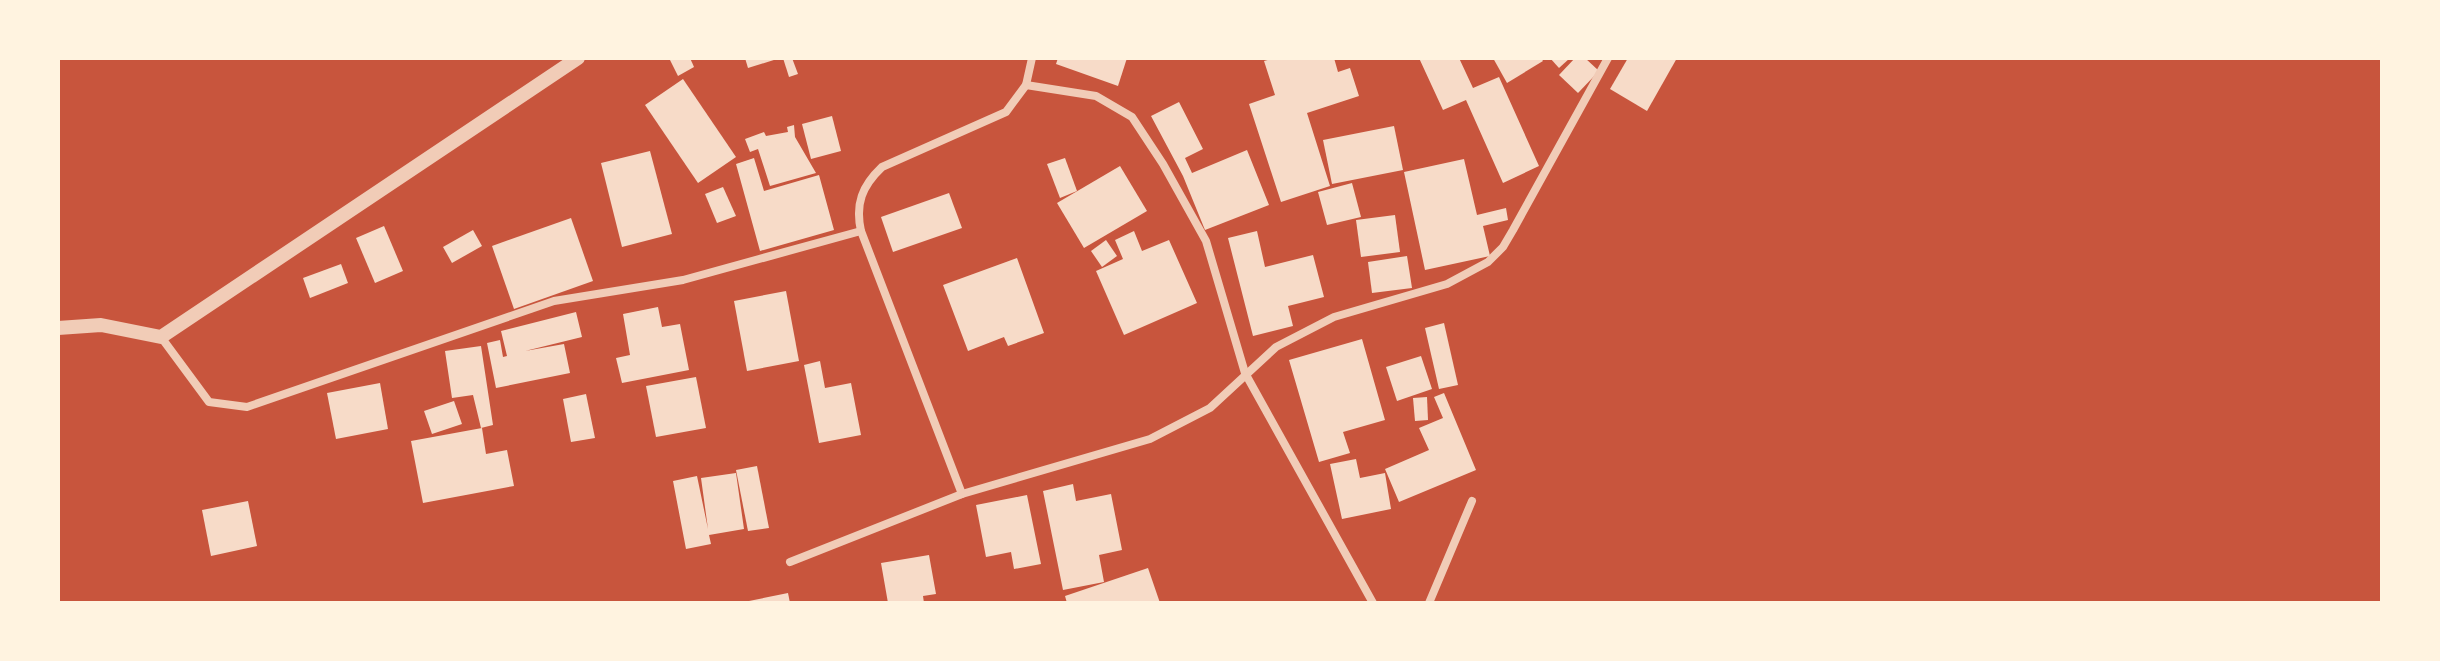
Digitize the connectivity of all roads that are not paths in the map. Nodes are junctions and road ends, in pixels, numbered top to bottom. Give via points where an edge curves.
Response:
1 (578, 58) edge
2 (1032, 58) edge
3 (1608, 58) edge
4 (1026, 85) junction
5 (861, 231) junction
6 (58, 328) edge
7 (161, 337) junction
8 (1245, 373) junction
9 (962, 494) junction
10 (1472, 501) dead end
11 (790, 562) dead end
12 (1373, 603) edge
13 (1429, 603) edge

1 - 7 street
2 - 4 street
3 - 8 street via 1503,247 1488,262 1447,284 1334,317 1276,347
4 - 5 street via 1006,112 882,167 863,191
4 - 8 street via 1096,96 1132,117 1206,241
5 - 7 street via 683,280 554,301 247,407 209,402
5 - 9 street
6 - 7 street via 101,325
8 - 9 street via 1210,408 1150,439
8 - 12 street
9 - 11 street
10 - 13 street

